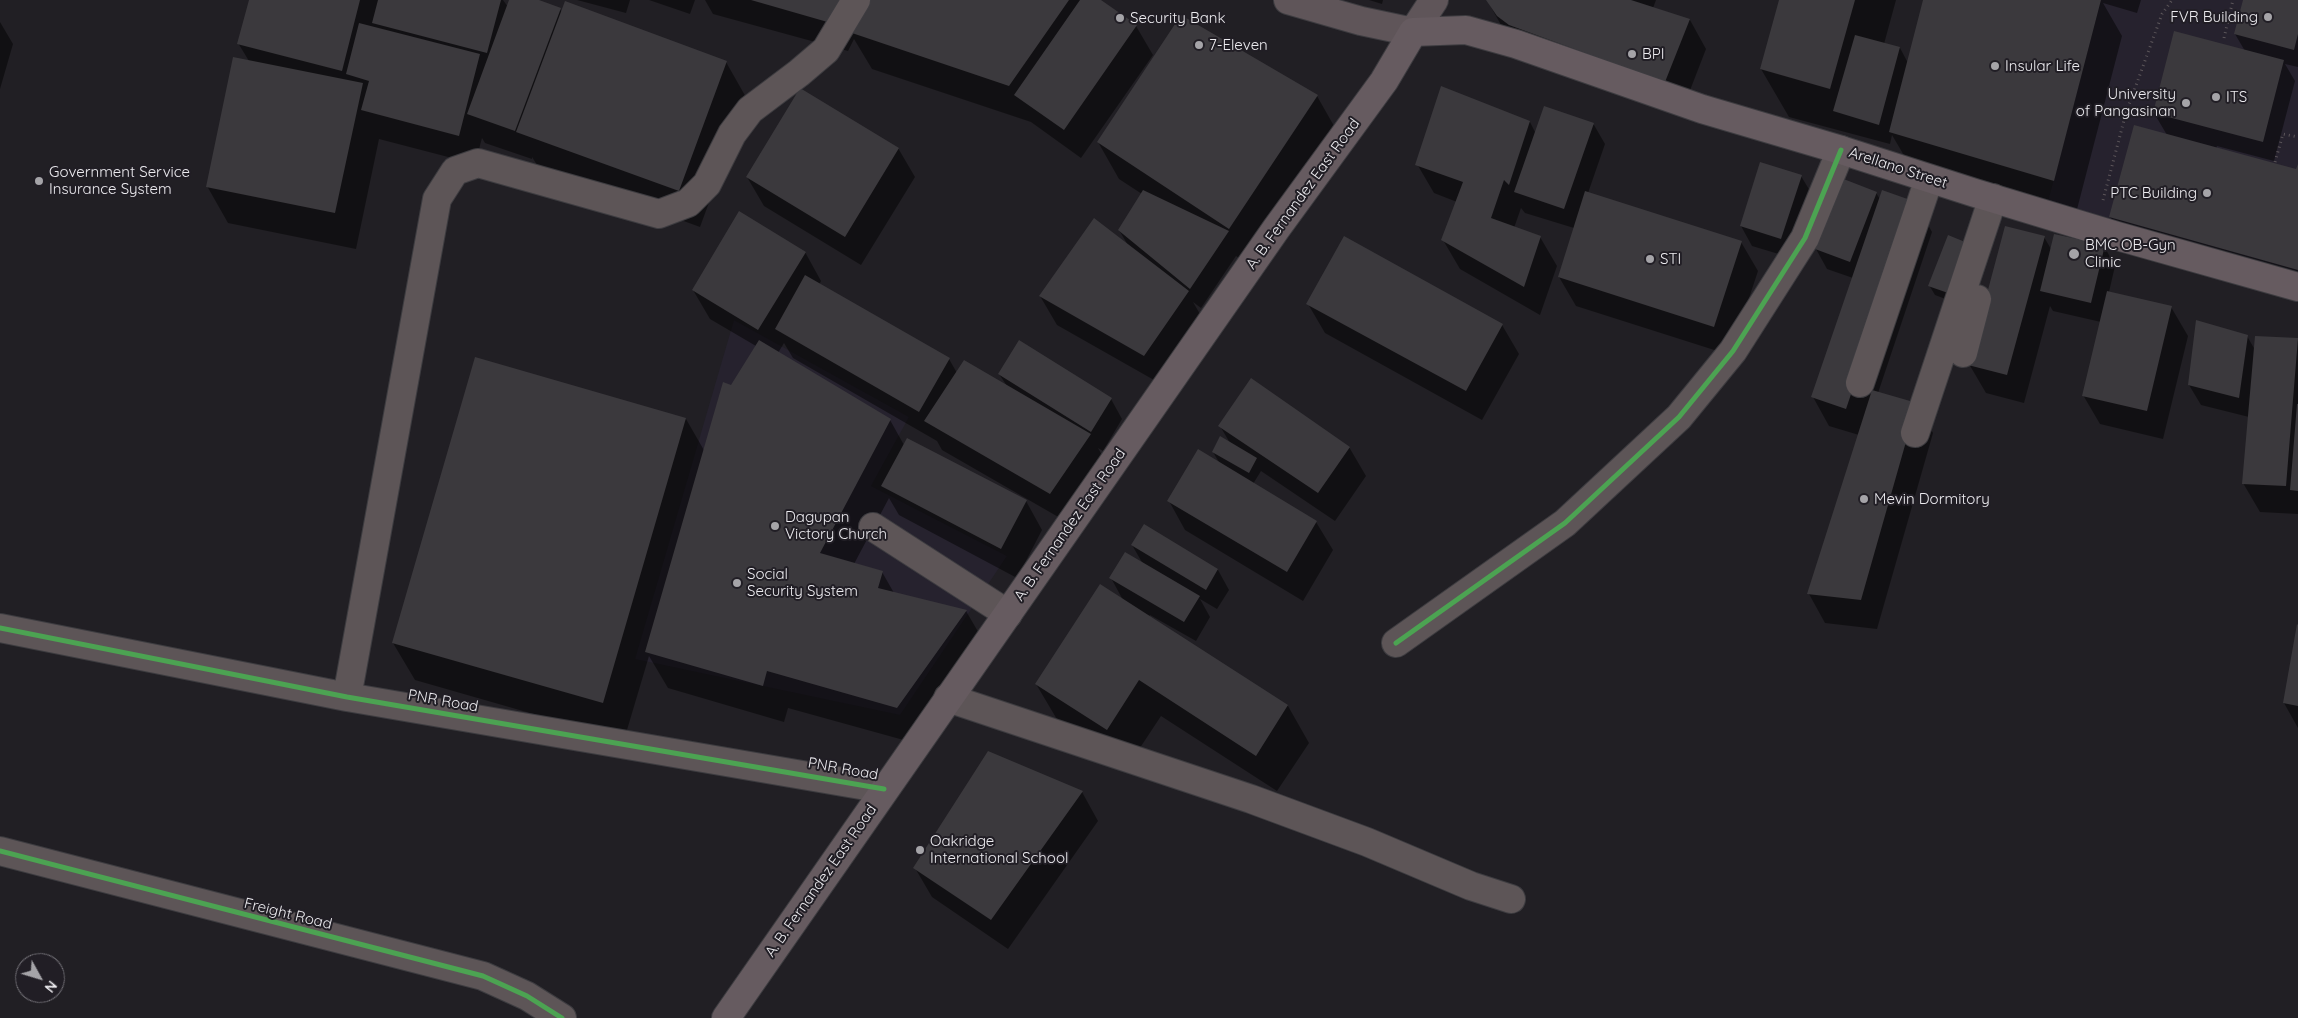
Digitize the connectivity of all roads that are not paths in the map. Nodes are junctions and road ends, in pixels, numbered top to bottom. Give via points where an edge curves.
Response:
1 (856, 0) edge
2 (1288, 0) edge
3 (1434, 0) edge
4 (1413, 32) junction
5 (1841, 150) junction
6 (1929, 179) junction
7 (1998, 200) junction
8 (2298, 288) edge
9 (1963, 353) dead end
10 (1860, 383) dead end
11 (1916, 433) dead end
12 (873, 527) dead end
13 (1008, 614) junction
14 (0, 628) edge
15 (1396, 643) dead end
16 (347, 697) junction
17 (948, 698) junction
18 (884, 789) junction
19 (0, 852) edge
20 (1511, 899) dead end
21 (562, 1018) edge
22 (726, 1018) edge

1 - 16 street via 826,50 750,110 732,134 707,184 688,203 660,214 478,163 456,171 437,199
2 - 4 main road
3 - 4 main road
4 - 5 highway, Arellano Street via 1466,30 1499,39 1702,109
4 - 13 highway, A. B. Fernandez East Road via 1384,81 1276,229
5 - 6 highway, Arellano Street
5 - 15 street via 1806,238 1732,351 1679,417 1565,523
6 - 7 highway, Arellano Street
6 - 10 street
7 - 8 highway, Arellano Street
7 - 9 street
7 - 11 street
12 - 13 street
13 - 17 highway, A. B. Fernandez East Road
14 - 16 street, PNR Road
16 - 18 street, PNR Road
17 - 18 highway, A. B. Fernandez East Road
17 - 20 street via 1251,799
18 - 22 highway, A. B. Fernandez East Road
19 - 21 street, Freight Road via 483,976 528,996

